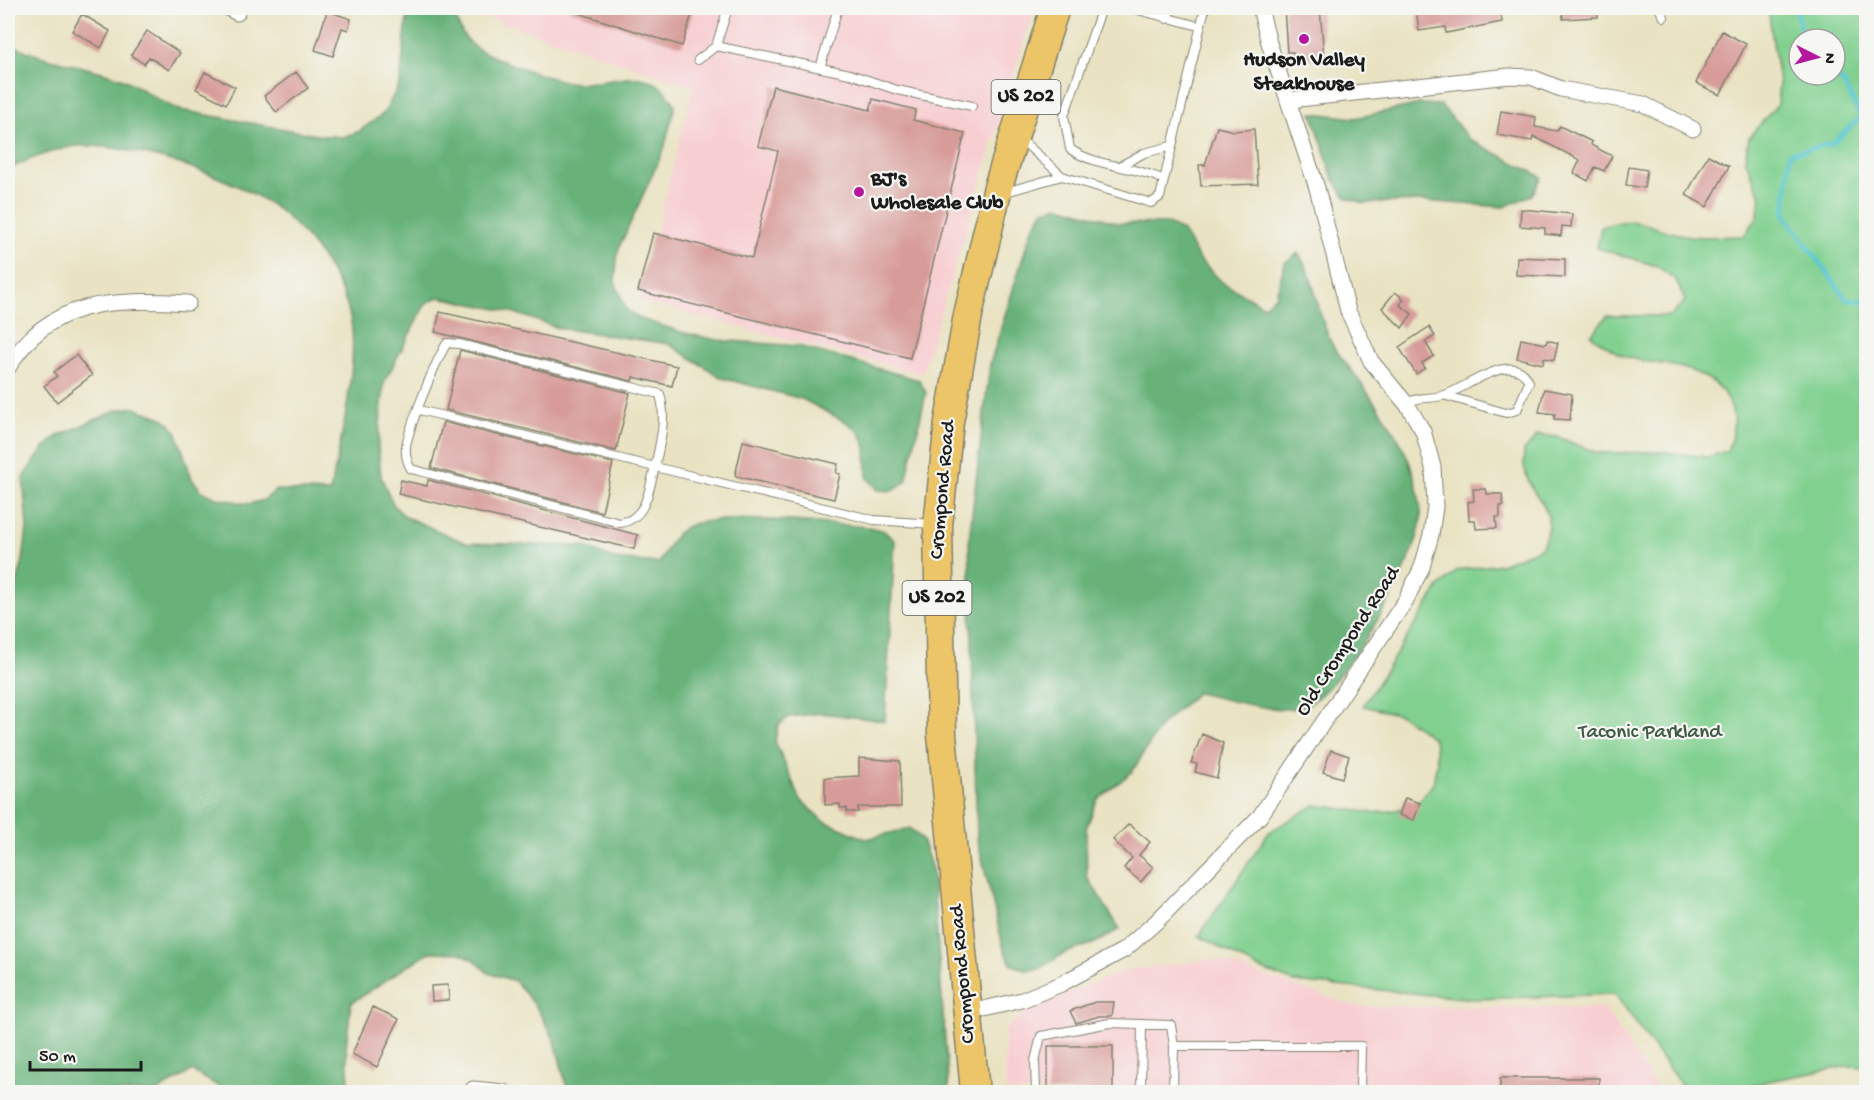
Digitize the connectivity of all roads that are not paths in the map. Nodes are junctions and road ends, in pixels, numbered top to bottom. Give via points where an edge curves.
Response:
1 (728, 8) edge
2 (838, 8) edge
3 (1055, 8) edge
4 (1102, 8) edge
5 (1130, 8) edge
6 (1171, 8) edge
7 (1205, 8) edge
8 (1260, 8) edge
9 (1659, 8) edge
10 (1664, 17) dead end
11 (1167, 19) junction
12 (1199, 26) junction
13 (716, 46) junction
14 (698, 60) dead end
15 (820, 68) junction
16 (1290, 100) junction
17 (972, 106) dead end
18 (1693, 129) dead end
19 (1014, 134) junction
20 (1172, 146) junction
21 (1120, 166) junction
22 (1062, 176) junction
23 (1164, 180) junction
24 (996, 195) junction
25 (188, 303) dead end
26 (8, 368) edge
27 (1443, 395) junction
28 (1406, 403) junction
29 (419, 410) junction
30 (656, 467) junction
31 (938, 525) junction
32 (967, 1013) junction
33 (1142, 1024) junction
34 (1174, 1046) junction
35 (473, 1089) dead end
36 (504, 1092) edge
37 (975, 1092) edge
38 (1036, 1092) edge
39 (1141, 1092) edge
40 (1173, 1092) edge
41 (1360, 1092) edge

1 - 13 lane
2 - 15 lane
3 - 19 highway, Crompond Road / US 202
4 - 21 lane via 1064,116 1070,149 1084,159
5 - 11 lane
6 - 11 lane
7 - 12 lane
8 - 16 street, Old Crompond Road
9 - 10 lane
11 - 12 lane
12 - 20 lane
13 - 14 lane
13 - 15 lane
15 - 17 lane
16 - 18 street via 1509,76 1531,77 1561,89 1643,104
16 - 28 street, Old Crompond Road via 1348,311 1371,361
19 - 22 lane
19 - 24 highway, Crompond Road / US 202
20 - 21 lane via 1144,153
20 - 23 lane
21 - 23 lane
22 - 23 lane via 1151,203 1160,197
22 - 24 lane
24 - 31 highway, Crompond Road / US 202 via 957,369
25 - 26 street via 108,301 67,312 19,347
27 - 27 lane via 1500,370 1516,368 1525,373 1529,382 1517,410 1506,412
27 - 28 lane via 1418,397
28 - 32 street, Old Crompond Road via 1423,431 1433,467 1435,507 1422,567 1406,600 1260,816 1124,950 1022,1000
29 - 30 lane
29 - 30 lane via 406,446 411,469 620,523 632,521 641,513
29 - 30 lane via 447,344 470,347 660,394 664,424
30 - 31 lane via 874,520
31 - 32 highway, Crompond Road / US 202 via 941,724
32 - 37 highway, Crompond Road / US 202
33 - 34 lane via 1170,1025
33 - 38 lane via 1110,1023 1041,1036 1035,1061
33 - 39 lane
34 - 40 lane
34 - 41 lane via 1361,1046
35 - 36 street

